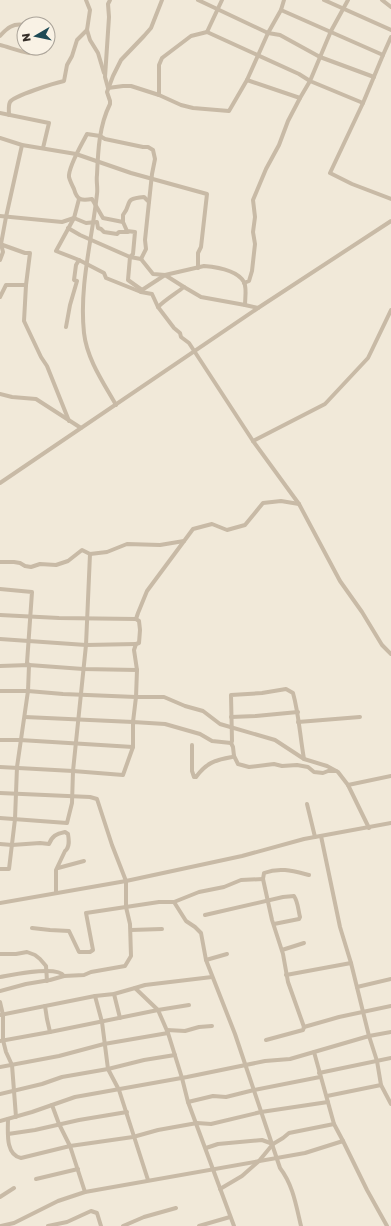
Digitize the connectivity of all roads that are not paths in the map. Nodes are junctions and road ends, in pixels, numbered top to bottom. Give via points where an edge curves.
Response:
1 (86, 0) edge
2 (110, 0) edge
3 (162, 0) edge
4 (198, 0) edge
5 (222, 0) edge
6 (284, 0) edge
7 (324, 0) edge
8 (348, 0) edge
9 (382, 0) edge
10 (391, 7) edge
11 (343, 9) junction
12 (217, 10) junction
13 (282, 10) junction
14 (16, 24) edge
15 (87, 30) junction
16 (391, 30) edge
17 (331, 31) junction
18 (208, 32) junction
19 (268, 33) junction
20 (0, 36) edge
21 (391, 37) edge
22 (0, 45) edge
23 (16, 49) edge
24 (258, 55) junction
25 (383, 55) junction
26 (320, 57) junction
27 (105, 77) junction
28 (374, 77) junction
29 (247, 80) junction
30 (310, 81) junction
31 (108, 88) junction
32 (159, 95) junction
33 (300, 98) junction
34 (363, 103) junction
35 (0, 114) edge
36 (9, 115) junction
37 (100, 136) junction
38 (0, 138) edge
39 (22, 145) junction
40 (43, 148) junction
41 (76, 154) junction
42 (98, 163) junction
43 (151, 179) junction
44 (79, 199) junction
45 (391, 199) edge
46 (149, 202) junction
47 (95, 205) junction
48 (0, 216) edge
49 (6, 217) junction
50 (74, 218) junction
51 (391, 221) edge
52 (93, 222) junction
53 (123, 222) junction
54 (68, 228) junction
55 (134, 232) junction
56 (91, 240) junction
57 (1, 244) edge
58 (130, 256) junction
59 (141, 259) junction
60 (0, 260) edge
61 (79, 260) junction
62 (87, 264) junction
63 (198, 268) junction
64 (164, 275) junction
65 (244, 283) junction
66 (26, 285) junction
67 (184, 287) junction
68 (141, 291) junction
69 (0, 297) edge
70 (245, 304) junction
71 (158, 307) junction
72 (258, 308) junction
73 (391, 310) edge
74 (66, 327) dead end
75 (194, 352) junction
76 (0, 394) edge
77 (116, 405) junction
78 (69, 421) junction
79 (81, 428) junction
80 (252, 441) junction
81 (0, 483) edge
82 (299, 504) junction
83 (184, 541) junction
84 (90, 554) junction
85 (0, 562) edge
86 (0, 589) edge
87 (0, 614) edge
88 (31, 616) junction
89 (87, 618) junction
90 (136, 619) junction
91 (0, 639) edge
92 (28, 642) junction
93 (136, 644) junction
94 (86, 645) junction
95 (391, 654) edge
96 (29, 665) junction
97 (0, 666) edge
98 (83, 669) junction
99 (137, 670) junction
100 (0, 691) edge
101 (28, 691) junction
102 (80, 695) junction
103 (136, 697) junction
104 (298, 712) junction
105 (25, 717) junction
106 (231, 717) junction
107 (360, 717) dead end
108 (78, 720) junction
109 (133, 722) junction
110 (298, 722) junction
111 (231, 727) junction
112 (0, 740) edge
113 (20, 740) junction
114 (230, 743) junction
115 (76, 744) junction
116 (192, 745) dead end
117 (132, 747) junction
118 (234, 756) junction
119 (304, 759) junction
120 (0, 767) edge
121 (17, 767) junction
122 (72, 771) junction
123 (338, 772) junction
124 (391, 776) edge
125 (348, 785) junction
126 (0, 793) edge
127 (16, 793) junction
128 (72, 797) junction
129 (307, 804) dead end
130 (0, 818) edge
131 (14, 819) junction
132 (391, 823) edge
133 (369, 828) junction
134 (321, 836) junction
135 (315, 837) junction
136 (0, 844) edge
137 (12, 845) junction
138 (84, 861) dead end
139 (58, 868) junction
140 (0, 869) edge
141 (309, 874) dead end
142 (263, 879) junction
143 (126, 881) junction
144 (56, 893) junction
145 (268, 900) junction
146 (0, 902) edge
147 (174, 902) junction
148 (126, 907) junction
149 (205, 915) dead end
150 (274, 924) junction
151 (32, 928) dead end
152 (162, 929) dead end
153 (131, 930) junction
154 (304, 943) dead end
155 (282, 950) junction
156 (0, 954) edge
157 (227, 954) dead end
158 (206, 960) junction
159 (351, 963) junction
160 (46, 971) junction
161 (286, 975) junction
162 (64, 976) junction
163 (212, 976) junction
164 (0, 977) edge
165 (391, 979) edge
166 (47, 981) junction
167 (357, 987) junction
168 (135, 988) junction
169 (0, 991) edge
170 (114, 994) junction
171 (95, 996) junction
172 (0, 1002) edge
173 (190, 1005) dead end
174 (46, 1006) junction
175 (391, 1006) edge
176 (158, 1010) junction
177 (364, 1013) junction
178 (2, 1015) edge
179 (120, 1018) junction
180 (102, 1022) junction
181 (212, 1026) dead end
182 (304, 1027) junction
183 (167, 1031) junction
184 (50, 1032) junction
185 (391, 1032) edge
186 (369, 1036) junction
187 (1, 1040) edge
188 (266, 1040) dead end
189 (104, 1044) junction
190 (314, 1052) junction
191 (175, 1055) junction
192 (391, 1058) edge
193 (377, 1061) junction
194 (12, 1065) junction
195 (246, 1065) junction
196 (0, 1067) edge
197 (108, 1069) junction
198 (320, 1075) junction
199 (182, 1078) junction
200 (381, 1086) junction
201 (119, 1090) junction
202 (254, 1090) junction
203 (15, 1091) junction
204 (0, 1094) edge
205 (327, 1096) junction
206 (188, 1102) junction
207 (328, 1102) junction
208 (391, 1104) edge
209 (52, 1105) junction
210 (127, 1112) junction
211 (261, 1112) junction
212 (16, 1117) junction
213 (8, 1119) junction
214 (0, 1121) edge
215 (197, 1123) junction
216 (59, 1124) junction
217 (334, 1124) junction
218 (8, 1134) junction
219 (133, 1137) junction
220 (343, 1140) junction
221 (273, 1144) junction
222 (70, 1146) junction
223 (206, 1148) junction
224 (277, 1157) junction
225 (259, 1161) junction
226 (78, 1169) junction
227 (214, 1169) junction
228 (36, 1179) dead end
229 (148, 1180) junction
230 (14, 1188) dead end
231 (220, 1189) junction
232 (85, 1192) junction
233 (0, 1197) edge
234 (176, 1208) dead end
235 (230, 1217) junction
236 (1, 1226) edge
237 (48, 1226) edge
238 (101, 1226) edge
239 (123, 1226) edge
240 (199, 1226) edge
241 (234, 1226) edge
242 (302, 1226) edge
243 (388, 1226) edge

1 - 15 street via 90,10
2 - 27 street
3 - 31 street via 151,28 121,60
4 - 12 street
5 - 12 street
6 - 13 street
7 - 11 street
8 - 11 street
9 - 10 street
11 - 16 street
11 - 17 street
12 - 18 street
12 - 19 street
13 - 17 street
13 - 19 street
14 - 20 street via 6,29
15 - 27 street via 98,53
15 - 36 street via 77,40 64,81 14,98 9,103
17 - 25 street
17 - 26 street
18 - 24 street
18 - 32 street via 191,36 162,58 159,65
19 - 24 street
19 - 26 street via 280,34
21 - 25 street
22 - 23 street
24 - 29 street
24 - 30 street
25 - 28 street
26 - 28 street
26 - 30 street
27 - 31 street
28 - 34 street
29 - 32 street via 229,111 193,108
29 - 33 street
30 - 33 street
30 - 34 street
31 - 32 street via 131,86
31 - 37 street via 107,95 110,101
33 - 65 street via 253,200 255,244 252,271 249,281
34 - 45 street via 330,173
35 - 36 street
36 - 40 street via 49,124
37 - 41 street via 87,134
37 - 42 street
37 - 43 street via 153,150 155,158
38 - 39 street
39 - 40 street
39 - 49 street
40 - 41 street
41 - 42 street
41 - 44 street via 69,176 75,196
42 - 43 street
42 - 47 street
43 - 46 street
43 - 63 street via 207,194
44 - 47 street via 92,199
44 - 50 street
46 - 53 street via 144,197 131,199 123,215
46 - 59 street via 146,249
47 - 52 street
47 - 53 street via 103,218
48 - 49 street
49 - 50 street via 62,222
49 - 57 street
50 - 52 street via 86,223
50 - 54 street
51 - 72 street
52 - 55 street via 97,222 98,228 104,232
52 - 56 street
53 - 55 street via 127,231
54 - 56 street
54 - 61 street via 56,251
55 - 58 street via 133,254
56 - 58 street
56 - 62 street
57 - 60 street via 3,252
57 - 66 street via 30,253
58 - 59 street
58 - 68 street via 128,280
59 - 64 street via 153,274
61 - 62 street
61 - 74 street via 74,280 77,281
62 - 68 street via 104,273 106,278
62 - 77 street via 84,334 90,358
63 - 64 street
63 - 65 street via 209,267 232,272
64 - 67 street
64 - 68 street
65 - 70 street
66 - 69 street via 6,285
66 - 78 street via 24,321 47,366
67 - 70 street via 201,297
67 - 71 street
68 - 71 street via 152,294
70 - 72 street
71 - 75 street
72 - 75 street
73 - 80 street via 368,358 325,404
75 - 77 street
75 - 80 street
76 - 78 street via 36,399
77 - 79 street
78 - 79 street
79 - 81 street
80 - 82 street
82 - 83 street via 281,501 263,503 245,525 227,530 212,524 193,529
82 - 95 street via 340,581 382,645
83 - 84 street via 160,545 127,544 107,552
83 - 90 street via 147,591
84 - 85 street via 82,550 68,561 56,565 25,566 14,562
84 - 89 street
86 - 88 street via 32,592
87 - 88 street
88 - 89 street
88 - 92 street
89 - 90 street
89 - 94 street
90 - 93 street via 139,621 140,630 139,643
91 - 92 street
92 - 94 street
92 - 96 street
93 - 94 street
93 - 99 street via 134,650
94 - 98 street
96 - 97 street
96 - 98 street
96 - 101 street
98 - 99 street
98 - 102 street
99 - 103 street
100 - 101 street
101 - 102 street
101 - 105 street
102 - 103 street
102 - 108 street
103 - 109 street
103 - 111 street via 164,697 203,711 220,724
104 - 106 street
104 - 106 street via 292,693 286,689 231,695
104 - 110 street
105 - 108 street
105 - 113 street
106 - 111 street
107 - 110 street
108 - 109 street
108 - 115 street
109 - 114 street via 165,724 200,734 212,741
109 - 117 street
110 - 119 street
111 - 114 street
111 - 119 street via 275,740
112 - 113 street
113 - 115 street
113 - 121 street
114 - 118 street
115 - 117 street
115 - 122 street
116 - 118 street via 194,776 209,763
117 - 122 street via 123,775
118 - 123 street via 238,764 249,767 297,765 308,767 314,772
119 - 123 street
120 - 121 street
121 - 122 street
121 - 127 street
122 - 128 street
123 - 125 street
124 - 125 street
125 - 133 street
126 - 127 street
127 - 128 street
127 - 131 street
128 - 131 street via 67,822
128 - 143 street via 97,799
129 - 135 street
130 - 131 street
131 - 137 street
132 - 133 street
133 - 134 street
134 - 135 street
134 - 159 street via 340,927
135 - 143 street
136 - 137 street
137 - 139 street via 49,844 53,836 65,832 68,834 69,845
137 - 140 street via 9,869
138 - 139 street
139 - 144 street
141 - 142 street via 273,870 264,873
142 - 145 street
142 - 147 street via 241,880
143 - 144 street
143 - 148 street
144 - 146 street
145 - 149 street
145 - 150 street
145 - 150 street via 294,896 298,901 299,919
147 - 148 street
147 - 158 street via 186,921 201,933
148 - 151 street via 86,913 93,950 90,952 79,952 69,931
148 - 153 street
150 - 155 street
152 - 153 street
153 - 162 street via 131,956 125,966 84,975
154 - 155 street
155 - 161 street
156 - 160 street via 27,952 40,959 46,966
157 - 158 street
158 - 163 street
159 - 161 street
159 - 167 street
160 - 162 street via 62,973
160 - 164 street via 29,971
160 - 166 street
161 - 182 street
162 - 166 street
163 - 168 street
163 - 195 street
165 - 167 street
166 - 169 street
167 - 177 street
168 - 170 street
168 - 176 street
170 - 171 street
170 - 179 street
171 - 174 street
171 - 180 street
172 - 178 street
173 - 176 street
174 - 178 street
174 - 184 street
175 - 177 street
176 - 179 street
176 - 183 street
177 - 182 street
177 - 186 street
178 - 187 street
179 - 180 street
180 - 184 street
180 - 189 street
181 - 183 street
182 - 188 street via 303,1030
183 - 189 street
183 - 191 street
184 - 187 street
185 - 186 street
186 - 190 street
186 - 193 street
187 - 194 street
189 - 194 street
189 - 197 street
190 - 195 street via 290,1059
190 - 198 street
191 - 197 street
191 - 199 street
192 - 193 street
193 - 198 street
193 - 200 street
194 - 196 street
194 - 203 street
195 - 199 street
195 - 202 street
197 - 201 street
197 - 203 street via 62,1077
198 - 202 street
198 - 205 street
199 - 201 street
199 - 206 street
200 - 205 street
200 - 208 street
201 - 209 street via 75,1097
201 - 210 street
202 - 206 street
202 - 211 street
203 - 204 street
203 - 212 street
205 - 207 street
206 - 215 street
207 - 211 street
207 - 217 street
209 - 212 street
209 - 216 street
210 - 216 street
210 - 219 street
211 - 215 street via 211,1124
211 - 221 street
212 - 213 street
213 - 214 street
213 - 218 street
215 - 219 street
215 - 223 street
216 - 218 street
216 - 222 street
217 - 220 street
217 - 221 street via 288,1133
218 - 222 street via 12,1153 19,1157
219 - 222 street
219 - 229 street
220 - 224 street via 305,1152
220 - 243 street
221 - 223 street via 262,1140 218,1144
221 - 224 street
221 - 225 street
222 - 226 street
223 - 227 street
224 - 225 street
224 - 242 street via 292,1189
225 - 227 street
225 - 231 street via 242,1176
226 - 228 street
226 - 232 street
227 - 229 street
227 - 231 street
229 - 232 street
230 - 233 street
231 - 235 street
232 - 236 street via 58,1201 14,1223
234 - 239 street
235 - 240 street
235 - 241 street
237 - 238 street via 67,1222 92,1211 97,1213

